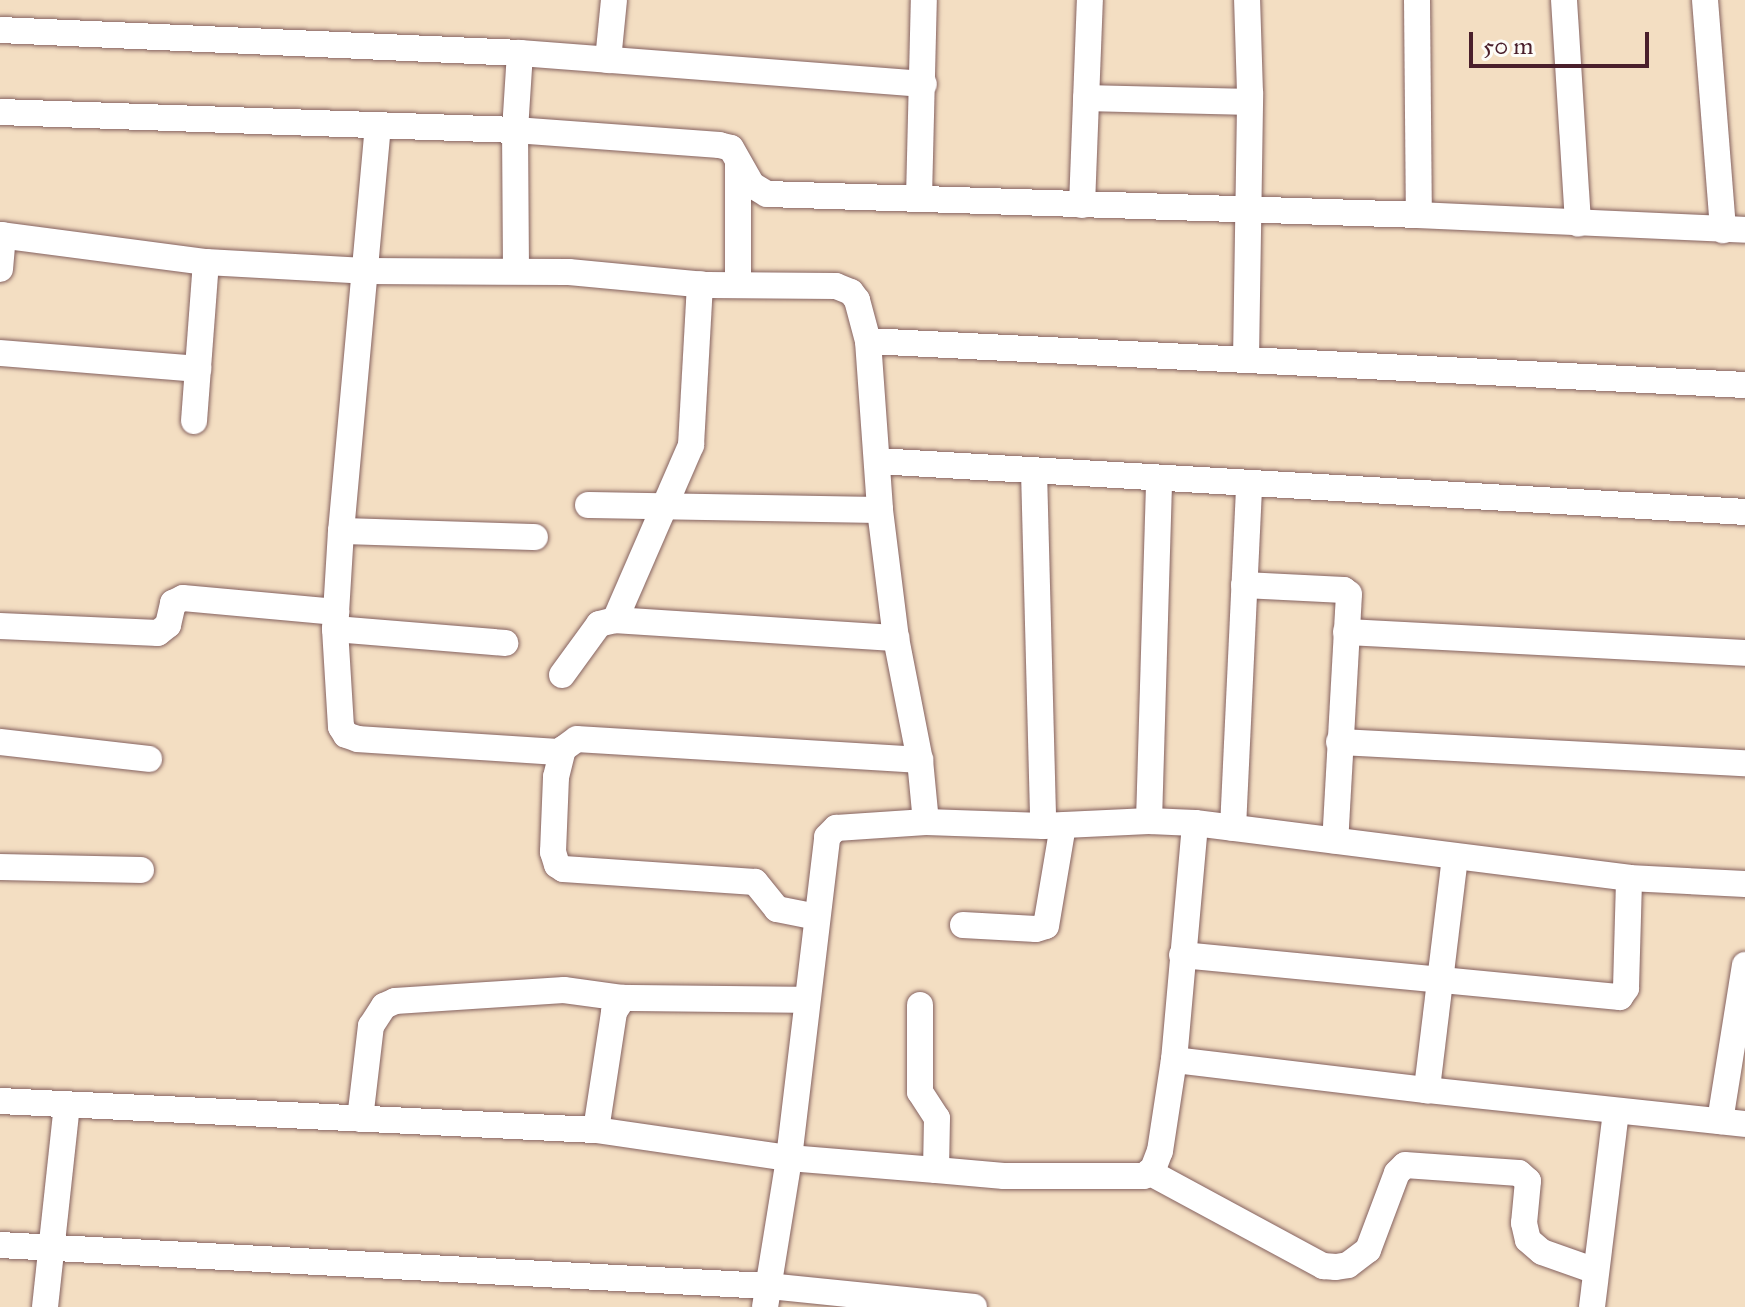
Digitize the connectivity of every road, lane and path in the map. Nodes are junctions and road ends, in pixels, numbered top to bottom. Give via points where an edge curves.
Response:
1 (614, 0) edge
2 (924, 0) edge
3 (1090, 0) edge
4 (1247, 0) edge
5 (1417, 0) edge
6 (1564, 0) edge
7 (1705, 0) edge
8 (0, 30) edge
9 (520, 53) junction
10 (608, 60) junction
11 (924, 84) junction
12 (1086, 98) junction
13 (1250, 102) junction
14 (0, 112) edge
15 (378, 125) junction
16 (515, 130) junction
17 (738, 160) junction
18 (919, 198) junction
19 (1082, 205) junction
20 (1247, 211) junction
21 (1419, 215) junction
22 (1578, 224) junction
23 (1734, 230) edge
24 (1, 235) edge
25 (206, 262) junction
26 (0, 269) edge
27 (516, 270) junction
28 (365, 271) junction
29 (700, 284) junction
30 (738, 285) junction
31 (868, 341) junction
32 (0, 353) edge
33 (1246, 360) junction
34 (198, 369) junction
35 (1745, 385) edge
36 (194, 421) dead end
37 (877, 461) junction
38 (1034, 471) junction
39 (1159, 478) junction
40 (1249, 483) junction
41 (588, 505) dead end
42 (664, 506) junction
43 (880, 510) junction
44 (1745, 512) edge
45 (341, 531) junction
46 (535, 537) dead end
47 (1244, 585) junction
48 (336, 620) junction
49 (615, 620) junction
50 (0, 626) edge
51 (1346, 632) junction
52 (896, 638) junction
53 (505, 643) dead end
54 (1745, 653) edge
55 (562, 675) dead end
56 (0, 742) edge
57 (1339, 742) junction
58 (561, 752) junction
59 (149, 759) dead end
60 (920, 760) junction
61 (1745, 763) edge
62 (1149, 821) junction
63 (926, 822) junction
64 (1195, 823) junction
65 (1053, 826) junction
66 (1233, 828) junction
67 (1335, 841) junction
68 (1455, 857) junction
69 (0, 867) edge
70 (141, 870) dead end
71 (1629, 878) junction
72 (1745, 884) edge
73 (817, 917) junction
74 (963, 925) dead end
75 (1182, 955) junction
76 (1745, 965) edge
77 (1440, 980) junction
78 (623, 998) junction
79 (806, 1000) junction
80 (920, 1005) dead end
81 (1174, 1060) junction
82 (1427, 1090) junction
83 (0, 1101) edge
84 (67, 1105) junction
85 (1616, 1111) junction
86 (360, 1119) junction
87 (1733, 1123) edge
88 (596, 1130) junction
89 (789, 1158) junction
90 (936, 1170) junction
91 (1149, 1172) junction
92 (0, 1245) edge
93 (50, 1249) junction
94 (1596, 1271) junction
95 (767, 1296) edge
96 (45, 1307) edge
97 (974, 1307) edge
98 (1592, 1307) edge

1 - 10 street
2 - 11 street
3 - 12 street
4 - 13 street
5 - 21 street
6 - 22 street
7 - 23 street
8 - 9 street
9 - 10 street
9 - 16 street
10 - 11 street
11 - 18 street
12 - 13 street
12 - 19 street
13 - 20 street
14 - 15 street
15 - 16 street
15 - 28 street
16 - 17 street via 719,145 731,148
16 - 27 street
17 - 18 street via 752,185 767,194
17 - 30 street
18 - 19 street
19 - 20 street
20 - 21 street
20 - 33 street
21 - 22 street
22 - 23 street
24 - 25 street
24 - 26 street
25 - 28 street
25 - 34 street
27 - 28 street
27 - 29 street
28 - 45 street
29 - 30 street
29 - 42 street via 693,433
30 - 31 street via 844,288 857,300
31 - 33 street
31 - 37 street
32 - 34 street
33 - 35 street
34 - 36 street
37 - 38 street
37 - 43 street
38 - 39 street
38 - 65 street
39 - 40 street
39 - 62 street
40 - 44 street
40 - 47 street
41 - 42 street
42 - 43 street
42 - 49 street
43 - 52 street
45 - 46 street
45 - 48 street
47 - 51 street via 1347,591
47 - 66 street
48 - 50 street via 183,598 173,603 168,625 158,633
48 - 53 street
48 - 58 street via 337,710 346,735
49 - 52 street
49 - 55 street via 599,624
51 - 54 street
51 - 57 street
52 - 60 street
56 - 59 street
57 - 61 street
57 - 67 street
58 - 60 street via 577,739
58 - 73 street via 553,852 557,865 755,882 777,909
60 - 63 street
62 - 64 street
62 - 65 street
63 - 65 street
63 - 73 street via 830,831
64 - 66 street
64 - 75 street
65 - 74 street via 1046,926
66 - 67 street
67 - 68 street
68 - 71 street
68 - 77 street
69 - 70 street
71 - 72 street
71 - 77 street via 1626,988 1620,997
73 - 79 street
75 - 77 street
75 - 81 street
76 - 87 street
77 - 82 street
78 - 79 street
78 - 86 street via 564,990 395,1001 384,1006 371,1026
78 - 88 street via 614,1012
79 - 89 street
80 - 90 street via 920,1092 937,1118
81 - 82 street
81 - 91 street via 1160,1151
82 - 85 street
83 - 84 street
84 - 86 street
84 - 93 street
85 - 87 street
85 - 94 street
86 - 88 street
88 - 89 street
89 - 90 street
89 - 95 street
90 - 91 street via 1135,1178
91 - 94 street via 1323,1266 1336,1267 1368,1250 1397,1173 1405,1165 1519,1173 1528,1181 1528,1240 1542,1252
92 - 93 street
93 - 95 street
93 - 96 street
94 - 98 street
95 - 97 street

